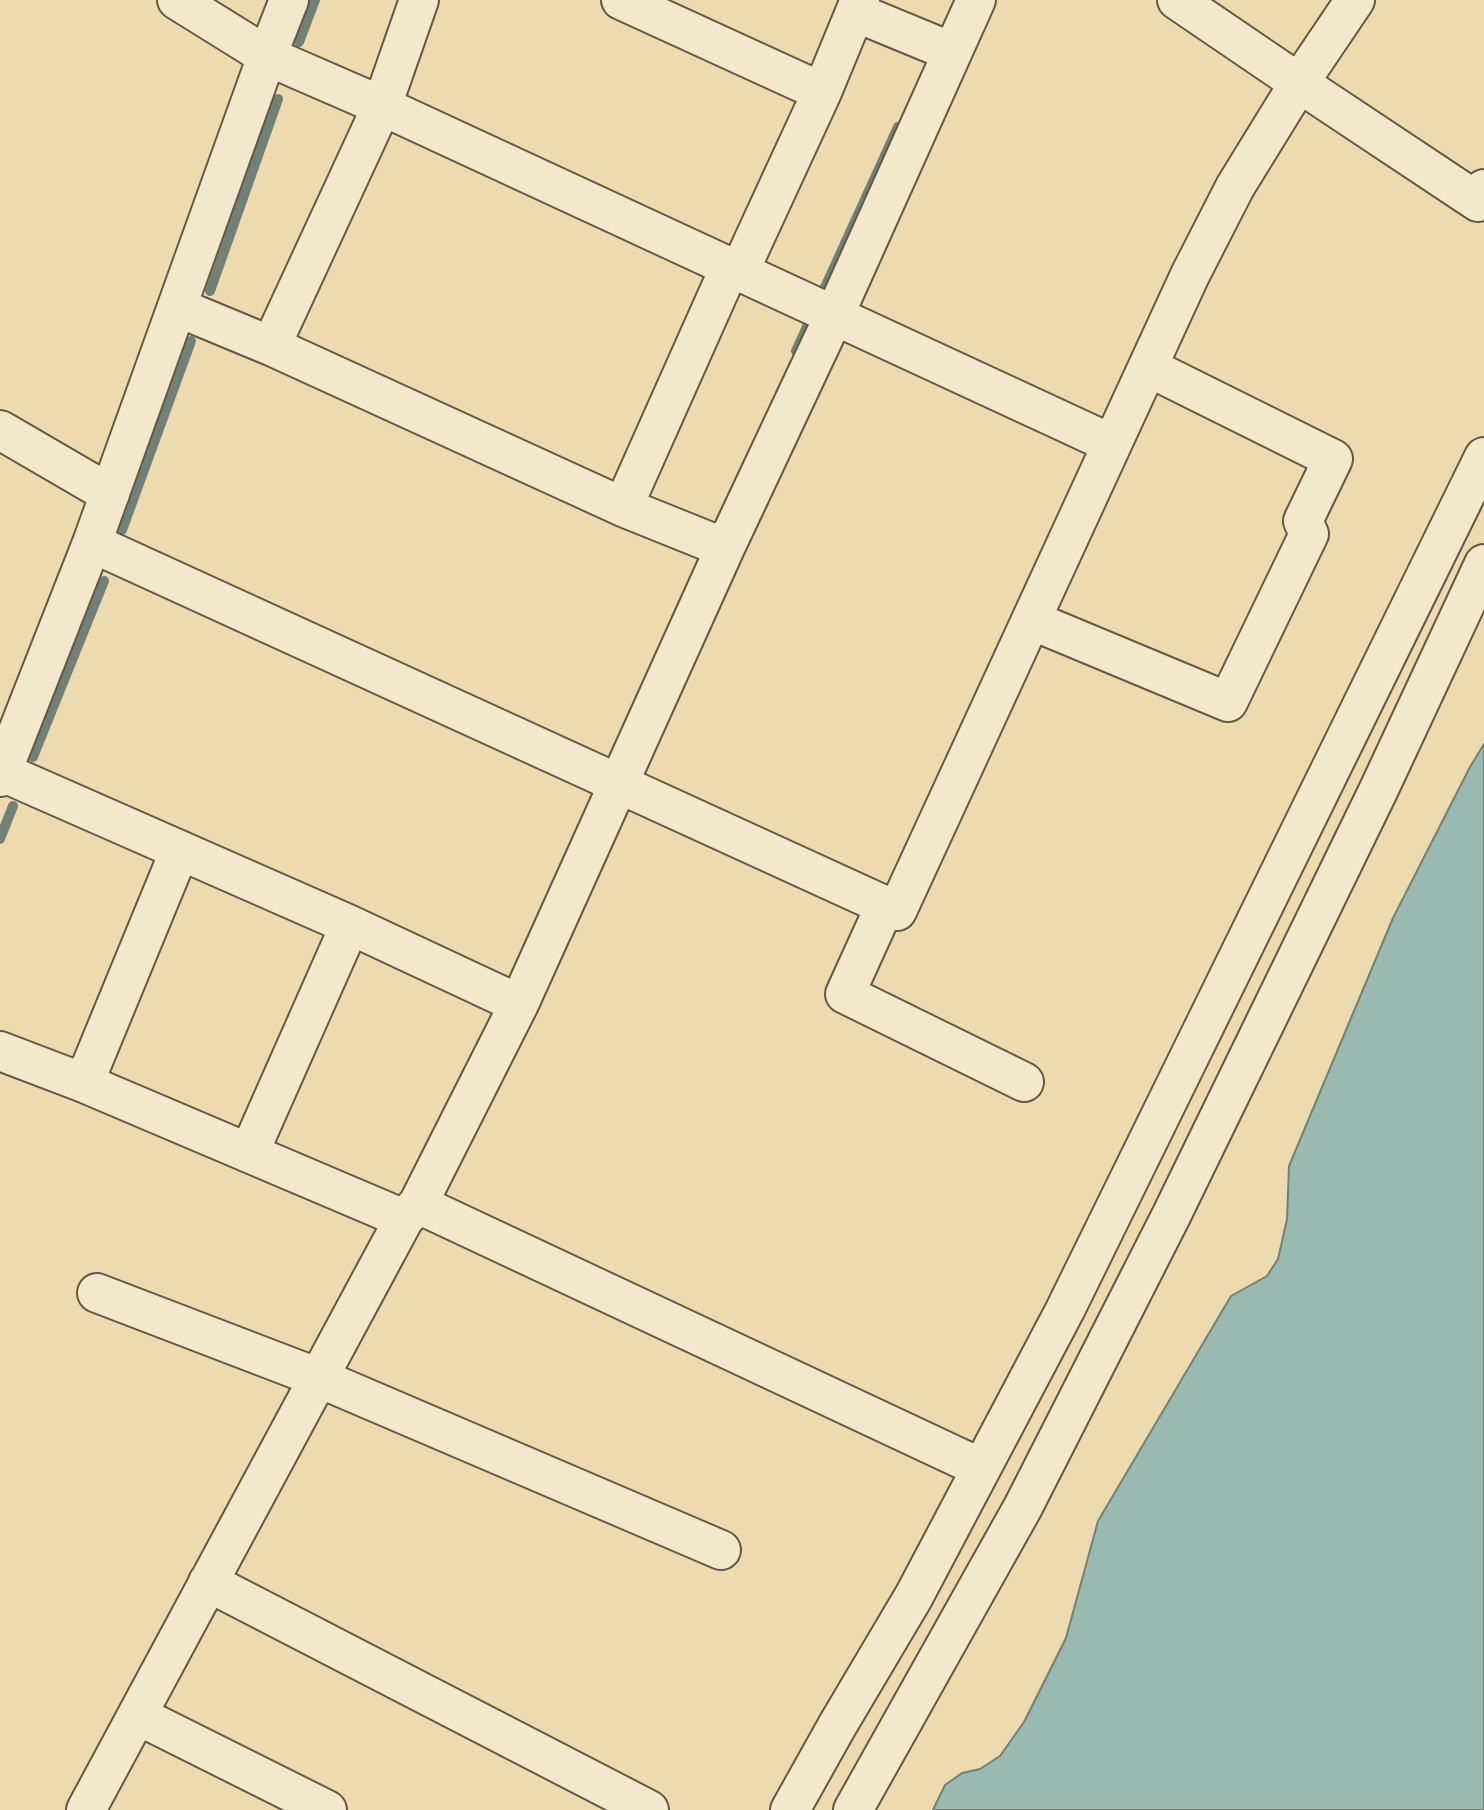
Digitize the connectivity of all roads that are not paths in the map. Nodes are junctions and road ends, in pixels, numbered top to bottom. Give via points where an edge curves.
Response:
1 (177, 0) edge
2 (289, 0) edge
3 (419, 0) edge
4 (621, 0) edge
5 (976, 0) edge
6 (1177, 0) edge
7 (1355, 0) edge
8 (858, 6) edge
9 (939, 47) junction
10 (267, 56) junction
11 (1299, 83) junction
12 (822, 92) junction
13 (382, 106) junction
14 (1484, 189) edge
15 (734, 270) junction
16 (177, 307) junction
17 (821, 309) junction
18 (271, 345) junction
19 (1148, 367) junction
20 (0, 430) edge
21 (1112, 444) junction
22 (1484, 457) edge
23 (110, 494) junction
24 (624, 507) junction
25 (92, 543) junction
26 (714, 544) junction
27 (1484, 564) edge
28 (1031, 620) junction
29 (1, 775) edge
30 (607, 778) junction
31 (180, 850) junction
32 (885, 906) junction
33 (350, 925) junction
34 (507, 999) junction
35 (0, 1051) edge
36 (1024, 1082) dead end
37 (83, 1083) junction
38 (249, 1153) junction
39 (411, 1212) junction
40 (97, 1293) dead end
41 (319, 1378) junction
42 (981, 1468) junction
43 (721, 1550) dead end
44 (208, 1582) junction
45 (137, 1715) junction
46 (86, 1810) edge
47 (327, 1810) edge
48 (649, 1810) edge
49 (790, 1810) edge
50 (853, 1810) edge

1 - 10 street
2 - 10 street
3 - 13 street
4 - 12 street
5 - 9 street
6 - 11 street
7 - 11 street
8 - 9 street
8 - 12 street
9 - 17 street
10 - 13 street
10 - 16 street
11 - 14 street via 1478,202
11 - 19 street via 1235,187
12 - 15 street
13 - 15 street
13 - 18 street
15 - 17 street
15 - 24 street
16 - 18 street
16 - 23 street
17 - 21 street
17 - 26 street
18 - 24 street
19 - 21 street
19 - 28 street via 1333,459 1303,521 1308,534 1227,702
20 - 23 street
21 - 28 street
22 - 42 street via 1065,1310
23 - 25 street
24 - 26 street
25 - 29 street
25 - 30 street
26 - 30 street
27 - 50 street via 1380,789 1171,1216 1023,1507
28 - 32 street via 897,911
29 - 31 street
30 - 32 street
30 - 34 street
31 - 33 street
31 - 37 street
32 - 36 street via 845,993
33 - 34 street
33 - 38 street
34 - 39 street
35 - 37 street
37 - 38 street
38 - 39 street
39 - 41 street
39 - 42 street
40 - 41 street
41 - 43 street
41 - 44 street
42 - 49 street via 914,1596
44 - 45 street
44 - 48 street
45 - 46 street
45 - 47 street

